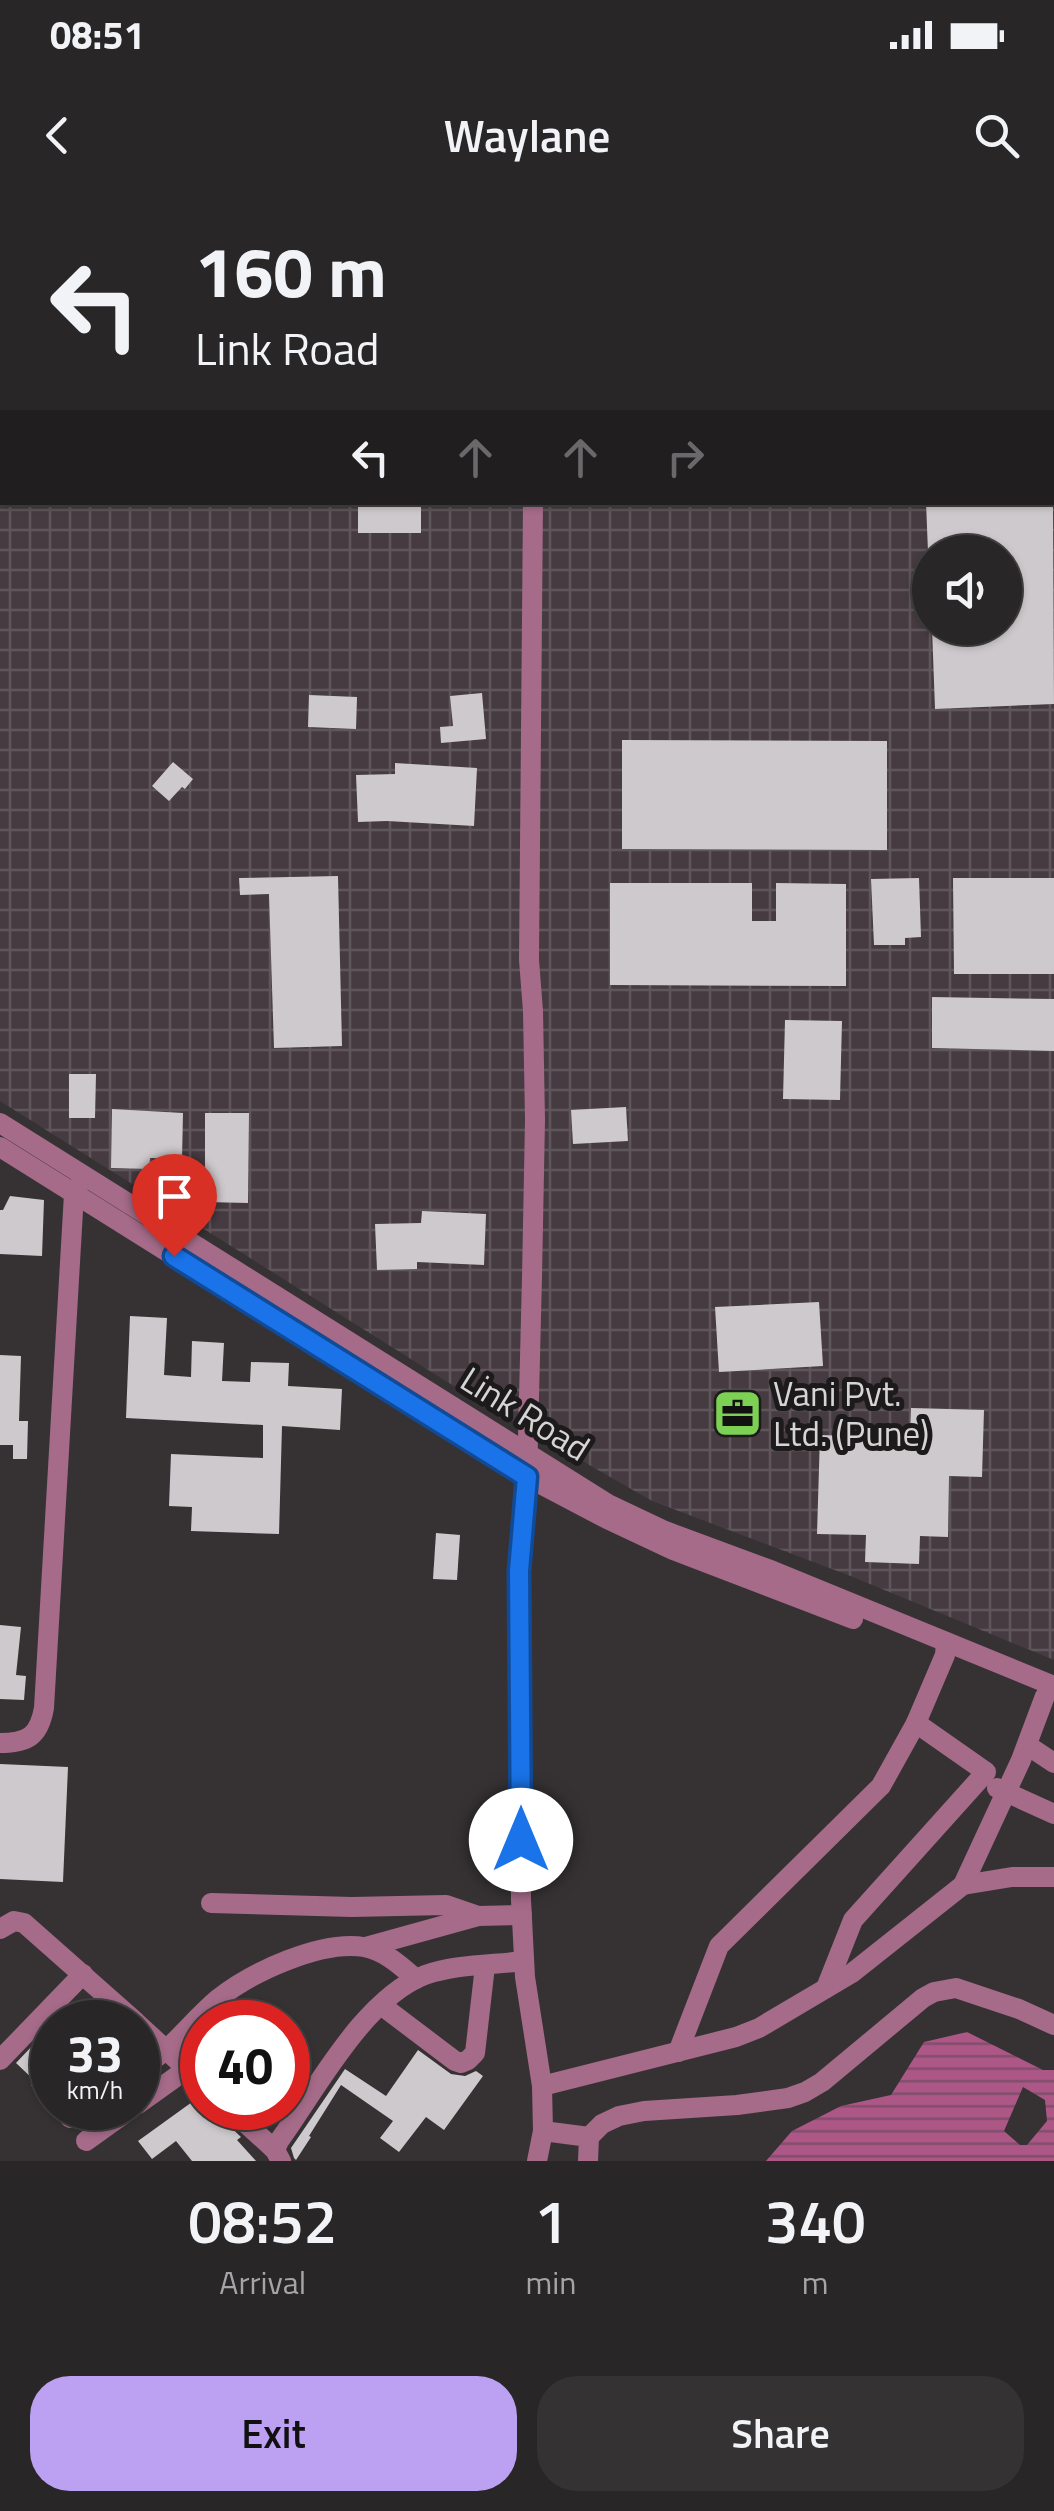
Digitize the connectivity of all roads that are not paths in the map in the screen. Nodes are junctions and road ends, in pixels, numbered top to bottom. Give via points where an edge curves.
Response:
1 (532, 505) edge
2 (0, 1123) edge
3 (0, 1147) edge
4 (79, 1185) junction
5 (527, 1453) junction
6 (527, 1477) junction
7 (945, 1648) junction
8 (1051, 1694) edge
9 (916, 1723) junction
10 (0, 1742) edge
11 (1027, 1744) junction
12 (1054, 1763) edge
13 (978, 1782) junction
14 (1007, 1791) junction
15 (1054, 1814) edge
16 (1054, 1877) edge
17 (963, 1886) junction
18 (211, 1903) dead end
19 (522, 1914) junction
20 (478, 1916) junction
21 (0, 1930) edge
22 (364, 1948) junction
23 (524, 1961) junction
24 (485, 1966) junction
25 (82, 1974) junction
26 (416, 1979) junction
27 (826, 1988) junction
28 (111, 2000) edge
29 (381, 2005) junction
30 (1054, 2025) edge
31 (160, 2044) edge
32 (166, 2050) junction
33 (678, 2052) junction
34 (160, 2054) edge
35 (0, 2060) edge
36 (180, 2063) edge
37 (542, 2086) junction
38 (100, 2130) edge
39 (252, 2130) edge
40 (542, 2131) junction
41 (588, 2136) junction
42 (86, 2140) dead end
43 (278, 2155) edge
44 (537, 2161) edge
45 (588, 2161) edge

1 - 5 street via 529,960 535,1120
2 - 4 street, Link Road
3 - 4 street, Link Road
4 - 5 street, Link Road
4 - 6 street, Link Road
4 - 10 street via 44,1708 32,1736
5 - 6 street
5 - 7 street, Link Road via 665,1531
6 - 7 street, Link Road via 673,1550
6 - 19 street via 519,1571
7 - 8 street, Link Road
7 - 9 street
8 - 11 street
9 - 13 street via 986,1772
9 - 33 street via 880,1786 719,1946
11 - 12 street
11 - 14 street
13 - 14 street
13 - 27 street via 853,1920
14 - 15 street
14 - 17 street
16 - 17 street
17 - 27 street
18 - 20 street via 446,1904
19 - 20 street
19 - 23 street
20 - 22 street
21 - 25 street via 24,1923
22 - 26 street via 396,1961
22 - 32 street via 316,1952 243,1982
23 - 24 street
23 - 37 street
24 - 26 street
24 - 29 street via 475,2052 461,2063
25 - 28 street
25 - 35 street
26 - 29 street
27 - 33 street via 759,2028
29 - 43 street via 336,2058
30 - 41 street via 956,1988 943,1990 923,1998 804,2092 737,2105 644,2110 619,2116
31 - 32 street
32 - 34 street
32 - 36 street
33 - 37 street
37 - 40 street
38 - 42 street
39 - 43 street
40 - 41 street
40 - 44 street
41 - 45 street

